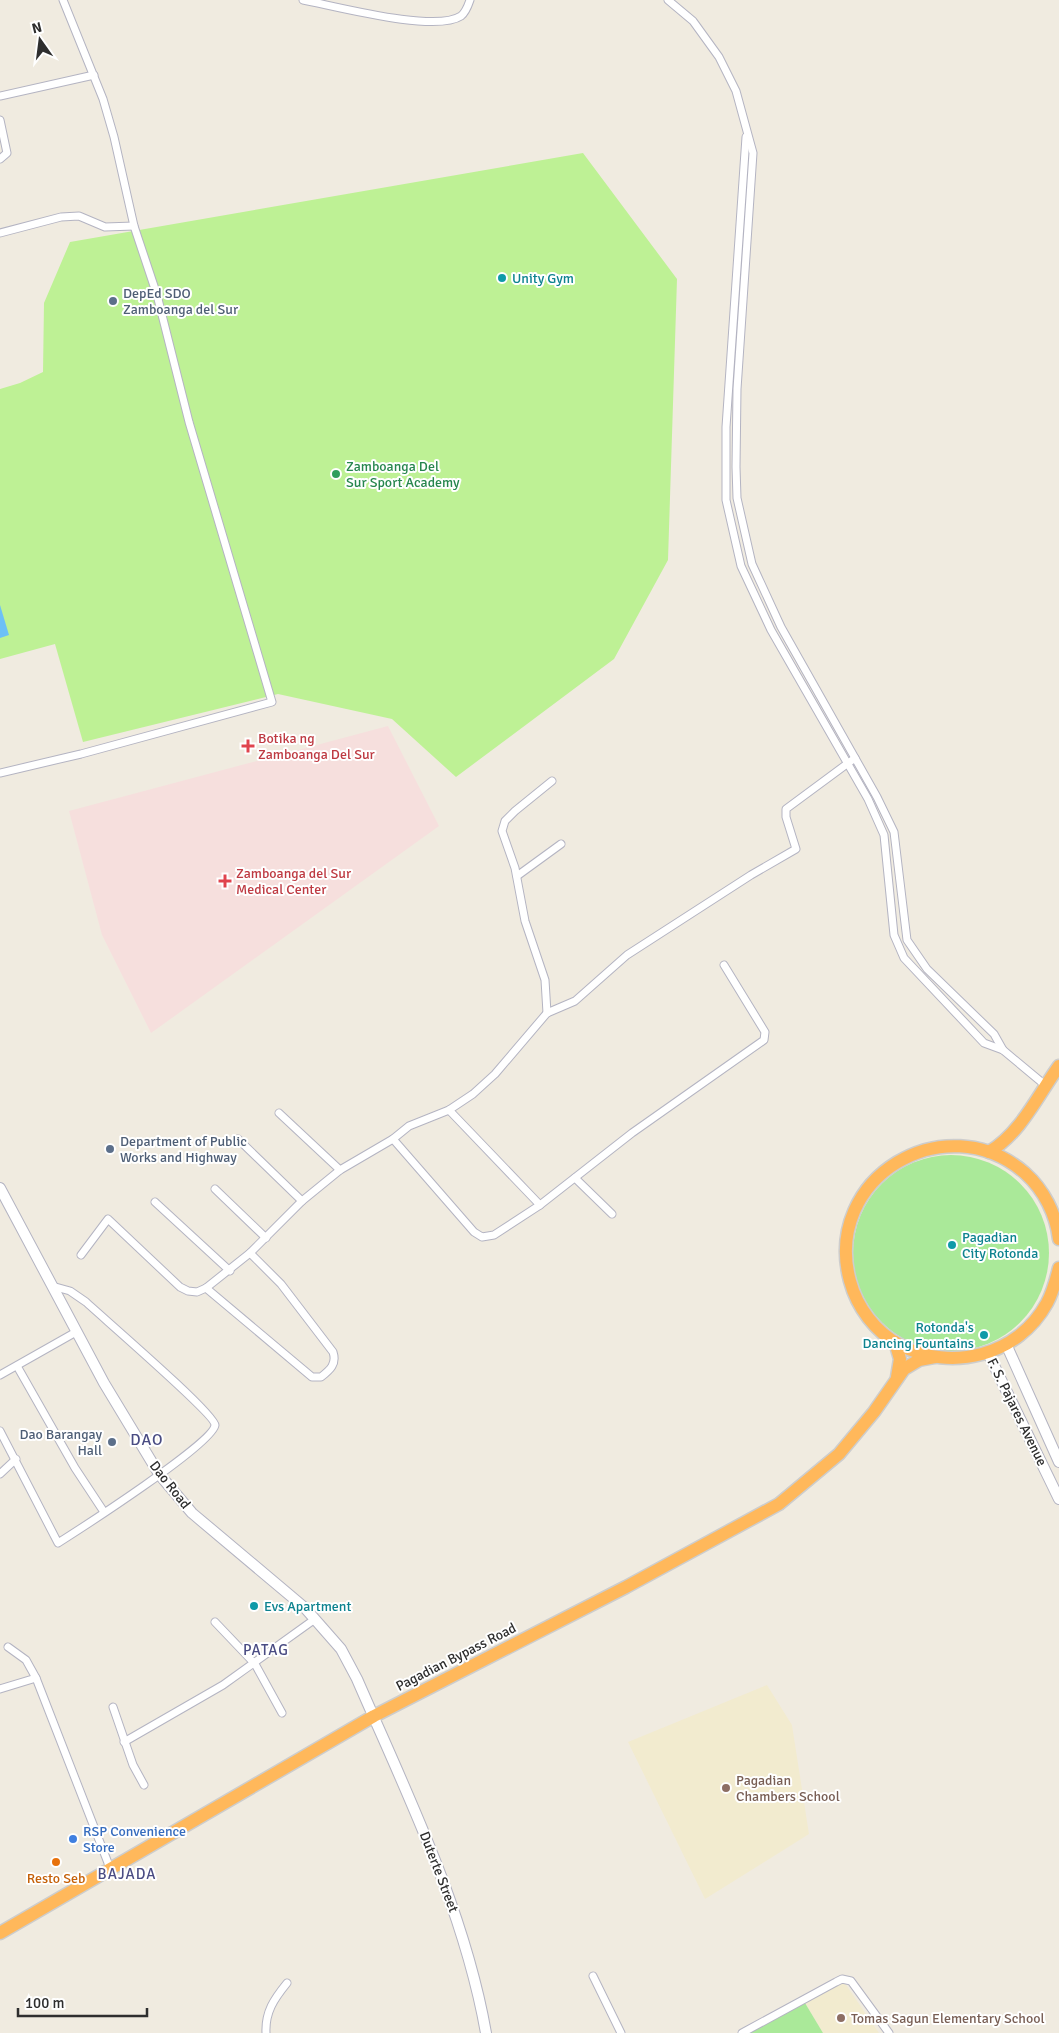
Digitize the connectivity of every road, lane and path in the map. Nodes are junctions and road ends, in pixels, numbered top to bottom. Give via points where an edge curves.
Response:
1 (63, 0) edge
2 (303, 0) edge
3 (470, 0) edge
4 (668, 0) edge
5 (94, 75) junction
6 (0, 96) edge
7 (0, 120) edge
8 (747, 134) junction
9 (0, 159) edge
10 (134, 226) junction
11 (0, 233) edge
12 (856, 758) junction
13 (847, 764) junction
14 (0, 773) edge
15 (552, 781) dead end
16 (561, 844) dead end
17 (517, 876) junction
18 (724, 965) dead end
19 (547, 1013) junction
20 (1003, 1050) junction
21 (1059, 1066) edge
22 (1045, 1085) junction
23 (449, 1110) junction
24 (279, 1113) dead end
25 (1014, 1132) junction
26 (393, 1138) junction
27 (238, 1139) dead end
28 (989, 1152) junction
29 (1016, 1166) junction
30 (340, 1170) junction
31 (576, 1178) junction
32 (0, 1188) edge
33 (215, 1189) dead end
34 (302, 1201) junction
35 (155, 1202) dead end
36 (540, 1204) junction
37 (612, 1214) dead end
38 (266, 1238) junction
39 (1059, 1239) edge
40 (250, 1253) junction
41 (80, 1255) dead end
42 (1059, 1268) edge
43 (230, 1271) junction
44 (52, 1286) junction
45 (206, 1288) junction
46 (76, 1332) junction
47 (895, 1342) junction
48 (1006, 1344) junction
49 (988, 1353) junction
50 (935, 1357) junction
51 (17, 1366) junction
52 (0, 1375) edge
53 (897, 1377) junction
54 (0, 1431) edge
55 (16, 1459) junction
56 (1059, 1462) edge
57 (0, 1474) edge
58 (159, 1474) junction
59 (1059, 1499) edge
60 (104, 1512) junction
61 (315, 1619) junction
62 (215, 1622) dead end
63 (8, 1647) dead end
64 (255, 1664) junction
65 (36, 1678) junction
66 (0, 1689) edge
67 (113, 1707) dead end
68 (282, 1713) dead end
69 (374, 1716) junction
70 (124, 1742) junction
71 (144, 1784) dead end
72 (110, 1868) junction
73 (1, 1930) edge
74 (593, 1976) dead end
75 (287, 1983) dead end
76 (266, 2033) edge
77 (486, 2033) edge
78 (621, 2033) edge
79 (742, 2033) edge
80 (889, 2033) edge

1 - 5 street
2 - 3 street via 426,23 458,18
4 - 8 street via 693,21 719,57 736,90
5 - 6 street
5 - 10 street via 114,137
7 - 9 street via 8,154
8 - 12 street via 753,153 738,389 737,498 752,564 781,627
8 - 13 street via 726,418 726,500 745,574 771,630
10 - 11 street via 104,227 79,216
10 - 14 street via 158,295 189,422 272,702
12 - 13 street
12 - 20 street via 894,832 907,940 927,968 994,1034
13 - 19 street via 786,809 796,849 627,955 575,1001
13 - 20 street via 884,835 894,935 904,958 984,1043
15 - 17 street via 503,825 502,831
16 - 17 street
17 - 19 street via 525,921 545,980
18 - 31 street via 764,1032 764,1040 632,1133
19 - 23 street via 495,1074
20 - 22 street
21 - 22 highway
22 - 25 highway
23 - 26 street via 414,1123
23 - 36 street
24 - 30 street
25 - 28 highway
25 - 29 highway via 1011,1146
26 - 30 street
26 - 36 street via 474,1232 482,1237 494,1236
27 - 34 street
28 - 29 highway
28 - 47 highway via 947,1146 906,1156 877,1177 857,1205 849,1225 846,1246 852,1288 869,1318
29 - 39 highway via 1042,1193 1052,1210
30 - 34 street
31 - 36 street
31 - 37 street
32 - 44 street, Dao Road
33 - 38 street
34 - 38 street
35 - 43 street
38 - 40 street
40 - 43 street
40 - 45 street via 281,1284 333,1352 333,1366 321,1377 312,1377
41 - 45 street via 108,1220 180,1288 197,1292
42 - 48 highway via 1055,1286 1042,1312
43 - 45 street
44 - 46 street, Dao Road
44 - 58 street via 70,1291 86,1302 213,1419 215,1425 206,1440
46 - 51 street
46 - 58 street, Dao Road
47 - 50 highway
47 - 53 highway via 900,1359
48 - 49 highway
48 - 56 street, F. S. Pajares Avenue
49 - 50 highway via 962,1358
49 - 59 street, F. S. Pajares Avenue
50 - 53 highway, Pagadian Bypass Road via 911,1364
51 - 52 street
51 - 60 street via 70,1460
53 - 69 highway, Pagadian Bypass Road via 874,1412 839,1454 779,1504 626,1587
54 - 55 street
55 - 57 street
55 - 60 street via 58,1543
58 - 60 street
58 - 61 street, Dao Road via 192,1513 282,1587
61 - 64 street
61 - 69 street, Dao Road via 341,1649
62 - 64 street
63 - 65 street via 26,1660
64 - 68 street
64 - 70 street
65 - 66 street
65 - 72 street
67 - 70 street
69 - 72 highway, Pagadian Bypass Road
69 - 77 street, Duterte Street via 452,1903
70 - 71 street
72 - 73 highway, Pagadian Bypass Road
74 - 78 street
75 - 76 street via 270,2008
79 - 80 street via 847,1979

